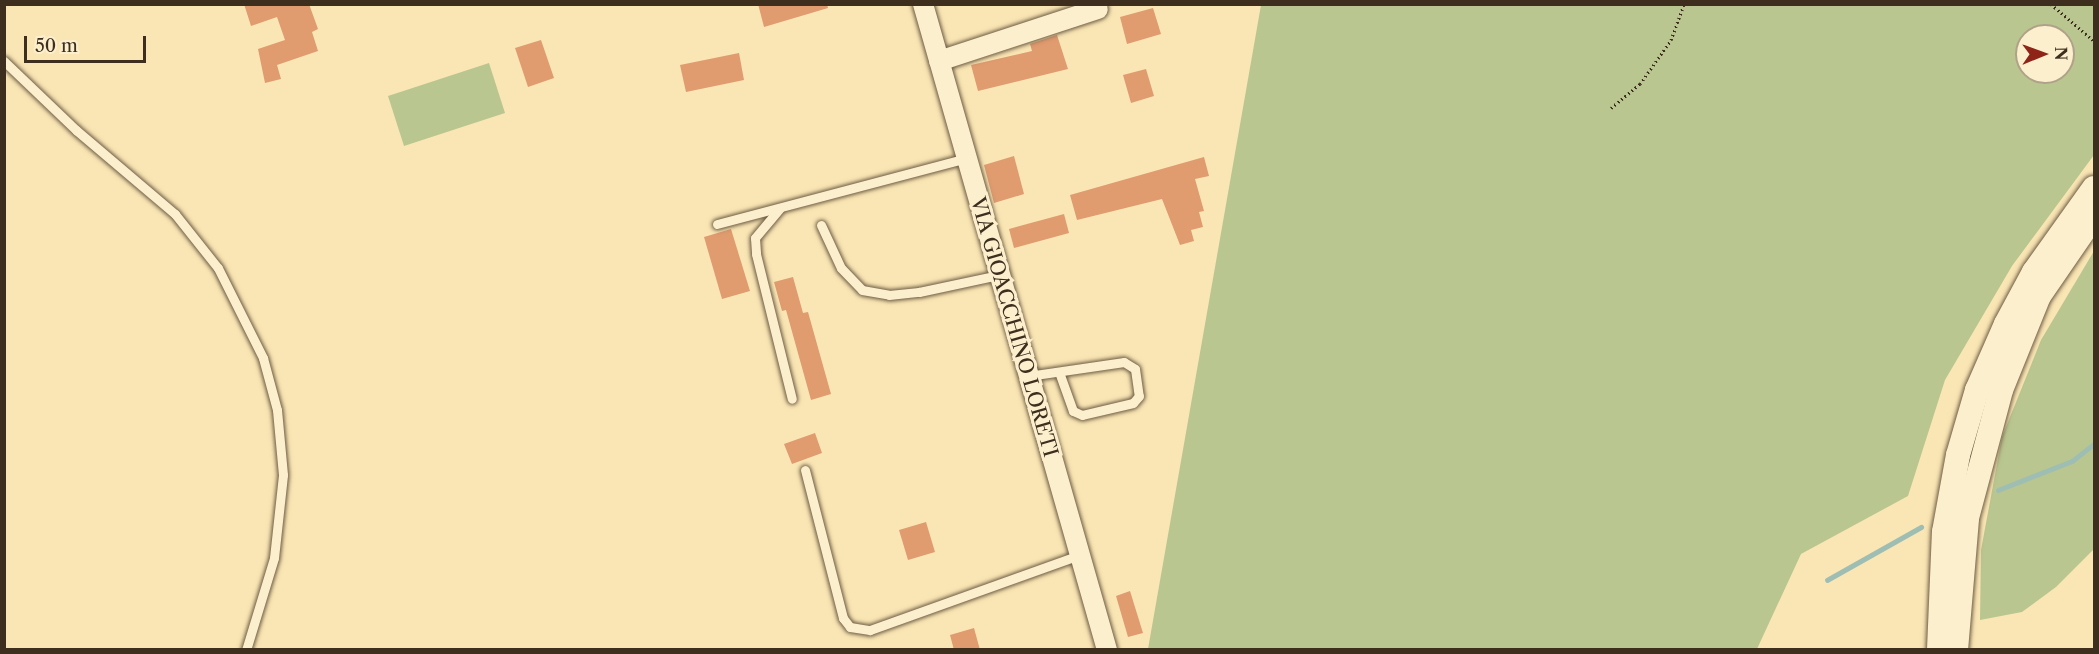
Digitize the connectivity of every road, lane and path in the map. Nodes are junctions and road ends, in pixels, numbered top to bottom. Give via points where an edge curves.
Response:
1 (923, 4) edge
2 (1684, 4) edge
3 (2050, 4) edge
4 (1098, 9) dead end
5 (2094, 41) edge
6 (4, 61) edge
7 (939, 61) junction
8 (1611, 108) dead end
9 (966, 158) junction
10 (2094, 188) edge
11 (780, 208) junction
12 (2094, 216) edge
13 (717, 224) dead end
14 (820, 225) dead end
15 (999, 275) junction
16 (1059, 372) junction
17 (1028, 376) junction
18 (792, 399) dead end
19 (805, 470) dead end
20 (1080, 555) junction
21 (246, 650) edge
22 (1107, 650) edge
23 (1939, 650) edge
24 (1956, 650) edge

1 - 7 street, VIA GIOACCHINO LORETI
2 - 8 path via 1671,40 1640,84
3 - 5 path
4 - 7 street
6 - 21 lane via 76,130 175,214 218,268 263,358 277,410 283,475 274,558
7 - 9 street, VIA GIOACCHINO LORETI
9 - 11 lane
9 - 15 street, VIA GIOACCHINO LORETI
10 - 23 street via 2023,290 1972,405 1944,532
11 - 13 lane
11 - 18 lane via 755,238 756,254
12 - 24 street via 2039,296 2001,390 1967,518
14 - 15 lane via 841,268 862,290 889,295 919,292
15 - 17 street, VIA GIOACCHINO LORETI
16 - 16 lane via 1124,362 1135,369 1139,396 1133,403 1082,415 1073,411
16 - 17 lane
17 - 20 street, VIA GIOACCHINO LORETI
19 - 20 lane via 843,618 850,627 870,630
20 - 22 street, VIA GIOACCHINO LORETI

